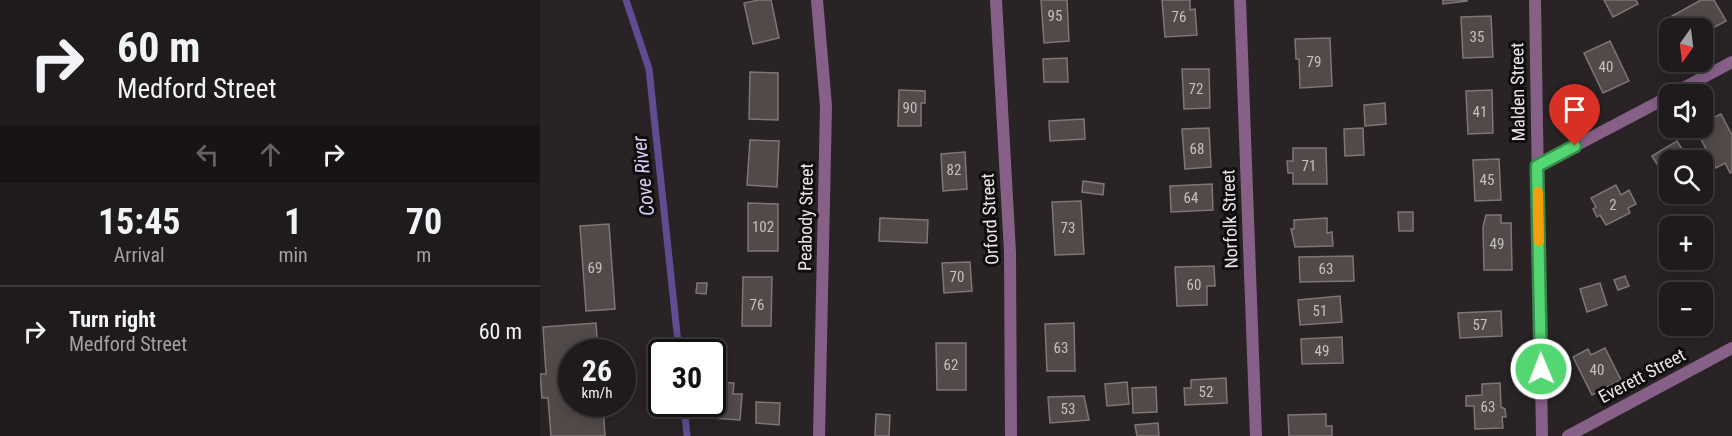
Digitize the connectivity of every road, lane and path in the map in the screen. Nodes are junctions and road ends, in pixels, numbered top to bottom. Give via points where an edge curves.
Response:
1 (817, 0) edge
2 (996, 0) edge
3 (1240, 0) edge
4 (1535, 0) edge
5 (1732, 63) edge
6 (1692, 84) edge
7 (1659, 101) edge
8 (1537, 166) junction
9 (1732, 348) edge
10 (819, 436) edge
11 (1011, 436) edge
12 (1256, 436) edge
13 (1542, 436) edge
14 (1568, 436) edge

1 - 10 street, Peabody Street via 826,106
2 - 11 street, Orford Street via 1010,252
3 - 12 street, Norfolk Street
4 - 8 street, Malden Street
5 - 6 street
7 - 8 street
8 - 13 street, Malden Street
9 - 14 street, Everett Street

